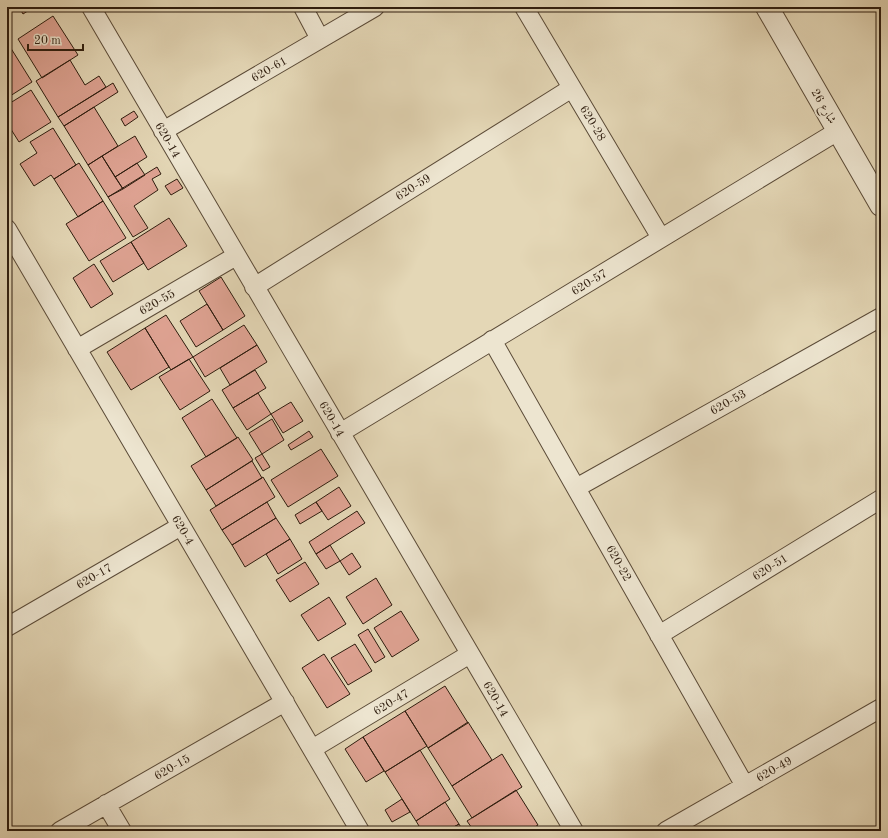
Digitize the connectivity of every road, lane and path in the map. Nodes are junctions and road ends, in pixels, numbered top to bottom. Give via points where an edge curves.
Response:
1 (91, 7) edge
2 (303, 7) edge
3 (375, 7) edge
4 (524, 7) edge
5 (767, 7) edge
6 (320, 39) junction
7 (572, 88) junction
8 (163, 131) junction
9 (838, 131) junction
10 (881, 205) edge
11 (7, 229) edge
12 (661, 238) junction
13 (236, 256) junction
14 (254, 287) junction
15 (881, 317) edge
16 (492, 340) junction
17 (77, 349) junction
18 (340, 433) junction
19 (576, 488) junction
20 (881, 499) edge
21 (181, 526) junction
22 (7, 627) edge
23 (659, 635) junction
24 (470, 654) junction
25 (285, 702) junction
26 (881, 708) edge
27 (312, 749) junction
28 (745, 786) junction
29 (106, 804) junction
30 (60, 831) edge
31 (122, 831) edge
32 (360, 831) edge
33 (574, 831) edge
34 (666, 831) edge

1 - 8 street, 620-14
2 - 6 street
3 - 6 street, 620-61
4 - 7 street, 620-28
5 - 9 street, شارع 26
6 - 8 street, 620-61
7 - 12 street, 620-28
7 - 14 street, 620-59
8 - 13 street, 620-14
9 - 10 street, شارع 26
9 - 12 street, 620-57
11 - 17 street, 620-4
12 - 16 street, 620-57
13 - 14 street, 620-14
13 - 17 street, 620-55
14 - 18 street, 620-14
15 - 19 street, 620-53
16 - 18 street, 620-57
16 - 19 street, 620-22
17 - 21 street, 620-4
18 - 24 street, 620-14
19 - 23 street, 620-22
20 - 23 street, 620-51
21 - 22 street, 620-17
21 - 25 street, 620-4
23 - 28 street, 620-22
24 - 27 street, 620-47
24 - 33 street, 620-14
25 - 27 street, 620-4
25 - 29 street, 620-15
26 - 28 street, 620-49
27 - 32 street, 620-4
28 - 34 street, 620-49
29 - 30 street, 620-15
29 - 31 street

